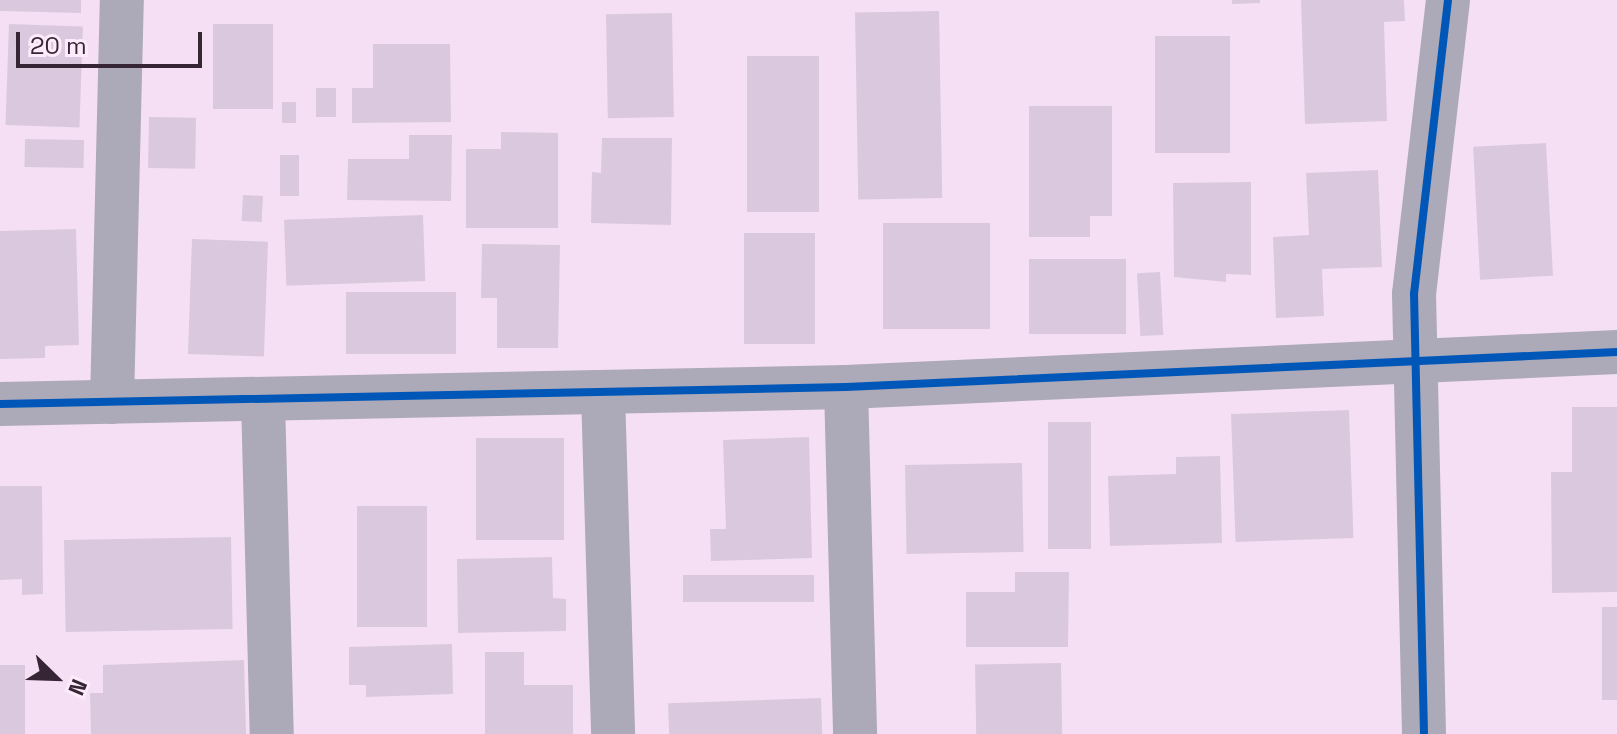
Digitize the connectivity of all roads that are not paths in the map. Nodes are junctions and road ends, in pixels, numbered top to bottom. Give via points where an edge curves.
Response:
1 (122, 0) edge
2 (1448, 0) edge
3 (1617, 352) edge
4 (1417, 363) junction
5 (846, 387) junction
6 (603, 393) junction
7 (263, 400) junction
8 (112, 402) junction
9 (0, 404) edge
10 (272, 734) edge
11 (613, 734) edge
12 (855, 734) edge
13 (1424, 734) edge

1 - 8 street
2 - 4 street via 1414,294
3 - 4 street
4 - 5 street
4 - 13 street
5 - 6 street
5 - 12 street
6 - 7 street
6 - 11 street
7 - 8 street
7 - 10 street
8 - 9 street

